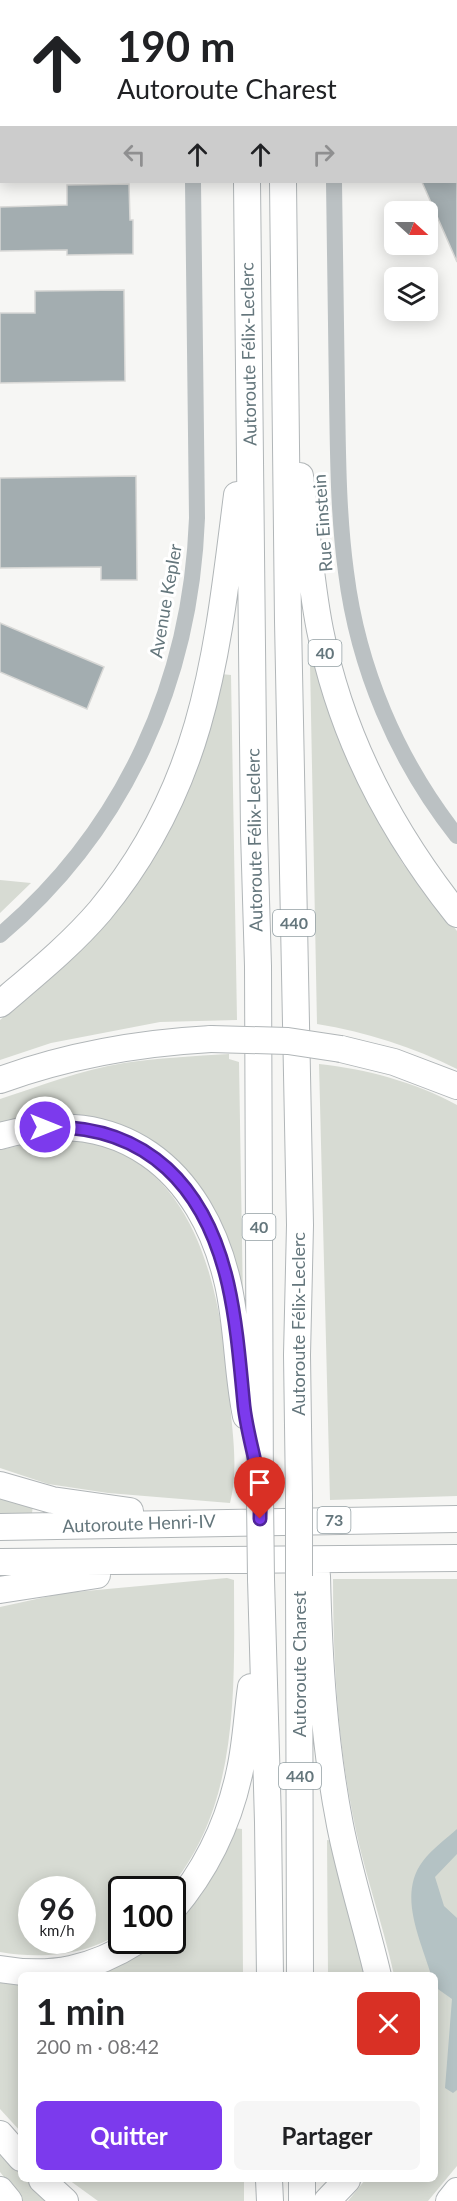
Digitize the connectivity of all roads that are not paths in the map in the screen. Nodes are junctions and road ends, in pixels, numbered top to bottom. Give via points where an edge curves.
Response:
1 (193, 183) edge
2 (247, 183) edge
3 (283, 183) edge
4 (334, 183) edge
5 (285, 360) junction
6 (249, 405) junction
7 (457, 836) edge
8 (457, 915) edge
9 (0, 935) edge
10 (0, 1004) edge
11 (0, 1080) edge
12 (457, 1086) edge
13 (0, 1136) edge
14 (0, 1485) edge
15 (260, 1493) junction
16 (307, 1495) joint
17 (457, 1519) edge
18 (211, 1522) junction
19 (0, 1527) edge
20 (457, 1558) edge
21 (214, 1559) junction
22 (0, 1562) edge
23 (308, 1576) junction
24 (0, 1590) edge
25 (261, 1592) junction
26 (186, 1892) edge
27 (114, 1954) edge
28 (0, 1969) edge
29 (33, 1972) edge
30 (51, 1972) edge
31 (270, 1972) edge
32 (300, 1972) edge
33 (377, 1972) edge
34 (0, 2134) edge
35 (18, 2155) edge
36 (44, 2182) edge
37 (269, 2182) edge
38 (302, 2182) edge
39 (0, 2190) edge
40 (457, 2193) edge
41 (9, 2201) edge
42 (65, 2201) edge
43 (270, 2201) edge
44 (302, 2201) edge
45 (450, 2201) edge

1 - 9 street, Avenue Kepler via 197,518 194,572 180,648 156,721 105,817 61,875
2 - 6 highway, Autoroute Félix-Leclerc / 40
3 - 5 highway, Autoroute Félix-Leclerc / 40
4 - 7 street, Rue Einstein via 339,492 351,601 368,669 389,725 427,796
5 - 8 highway, 40 via 320,628 340,708 395,827
5 - 16 highway, Autoroute Félix-Leclerc / 440 via 300,1225 297,1355
6 - 10 highway via 217,646 202,714 182,773 146,845 109,898 61,952
6 - 15 highway, Autoroute Félix-Leclerc / 40 via 258,966
11 - 12 highway, bridge via 88,1053 211,1039 288,1041 341,1048 394,1062
13 - 15 highway via 45,1127 102,1131 132,1143 158,1160 188,1192 215,1243 228,1284 244,1410
14 - 18 highway via 76,1505
15 - 25 highway, Autoroute Charest / 40, bridge
16 - 23 highway, Autoroute Charest / 440, bridge
17 - 18 highway, Autoroute Henri-IV / 73
18 - 19 highway, Autoroute Henri-IV / 73
20 - 21 highway, Autoroute Henri-IV
21 - 22 highway, Autoroute Henri-IV
21 - 24 highway
23 - 32 highway, Autoroute Charest / 440
23 - 33 highway via 331,1776 345,1853
25 - 26 highway via 244,1743 234,1793 208,1861
25 - 31 highway, Autoroute Charest / 440
27 - 30 highway
28 - 29 highway
34 - 35 highway
36 - 42 highway
37 - 43 highway
38 - 44 highway
39 - 41 highway
40 - 45 highway

